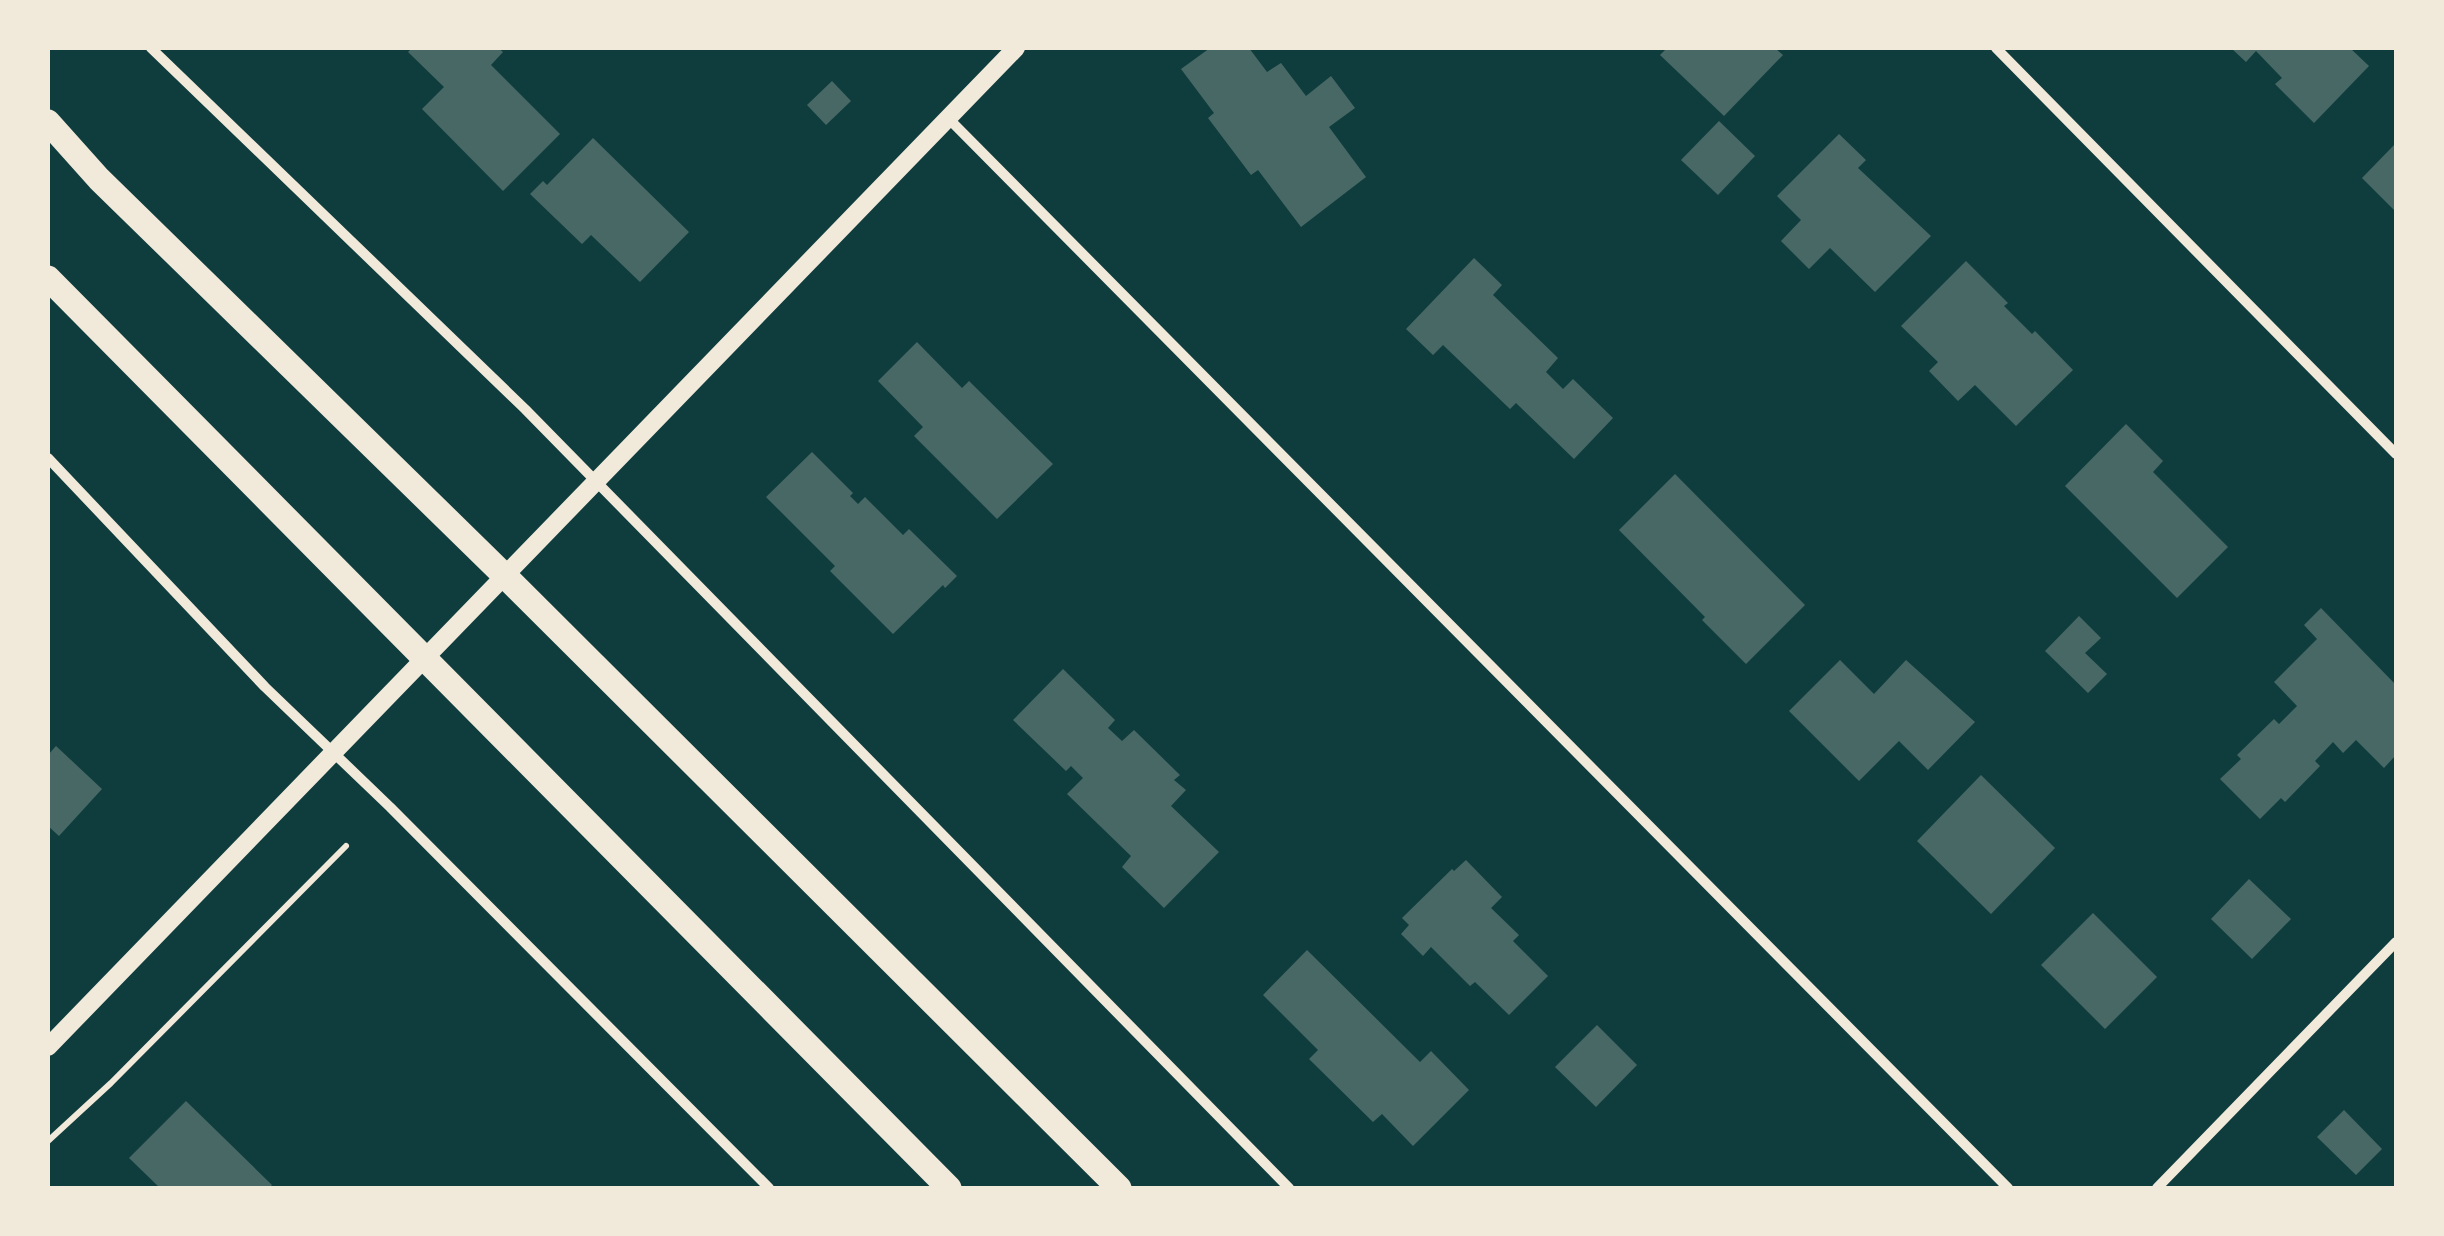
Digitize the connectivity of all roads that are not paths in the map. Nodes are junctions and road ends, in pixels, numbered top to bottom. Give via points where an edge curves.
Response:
1 (151, 48) edge
2 (1016, 48) edge
3 (1996, 48) edge
4 (948, 118) junction
5 (48, 122) edge
6 (48, 278) edge
7 (2396, 454) edge
8 (48, 458) edge
9 (596, 482) junction
10 (504, 576) junction
11 (422, 659) junction
12 (333, 751) junction
13 (2396, 942) edge
14 (48, 1047) edge
15 (769, 1188) edge
16 (949, 1188) edge
17 (1119, 1188) edge
18 (1289, 1188) edge
19 (2008, 1188) edge
20 (2157, 1188) edge

1 - 9 street
2 - 4 street
3 - 7 street
4 - 9 street
4 - 19 street
5 - 10 main road
6 - 11 main road
8 - 12 street
9 - 10 street
9 - 18 street
10 - 11 street
10 - 17 main road
11 - 12 street
11 - 16 main road
12 - 14 street
12 - 15 street
13 - 20 street

